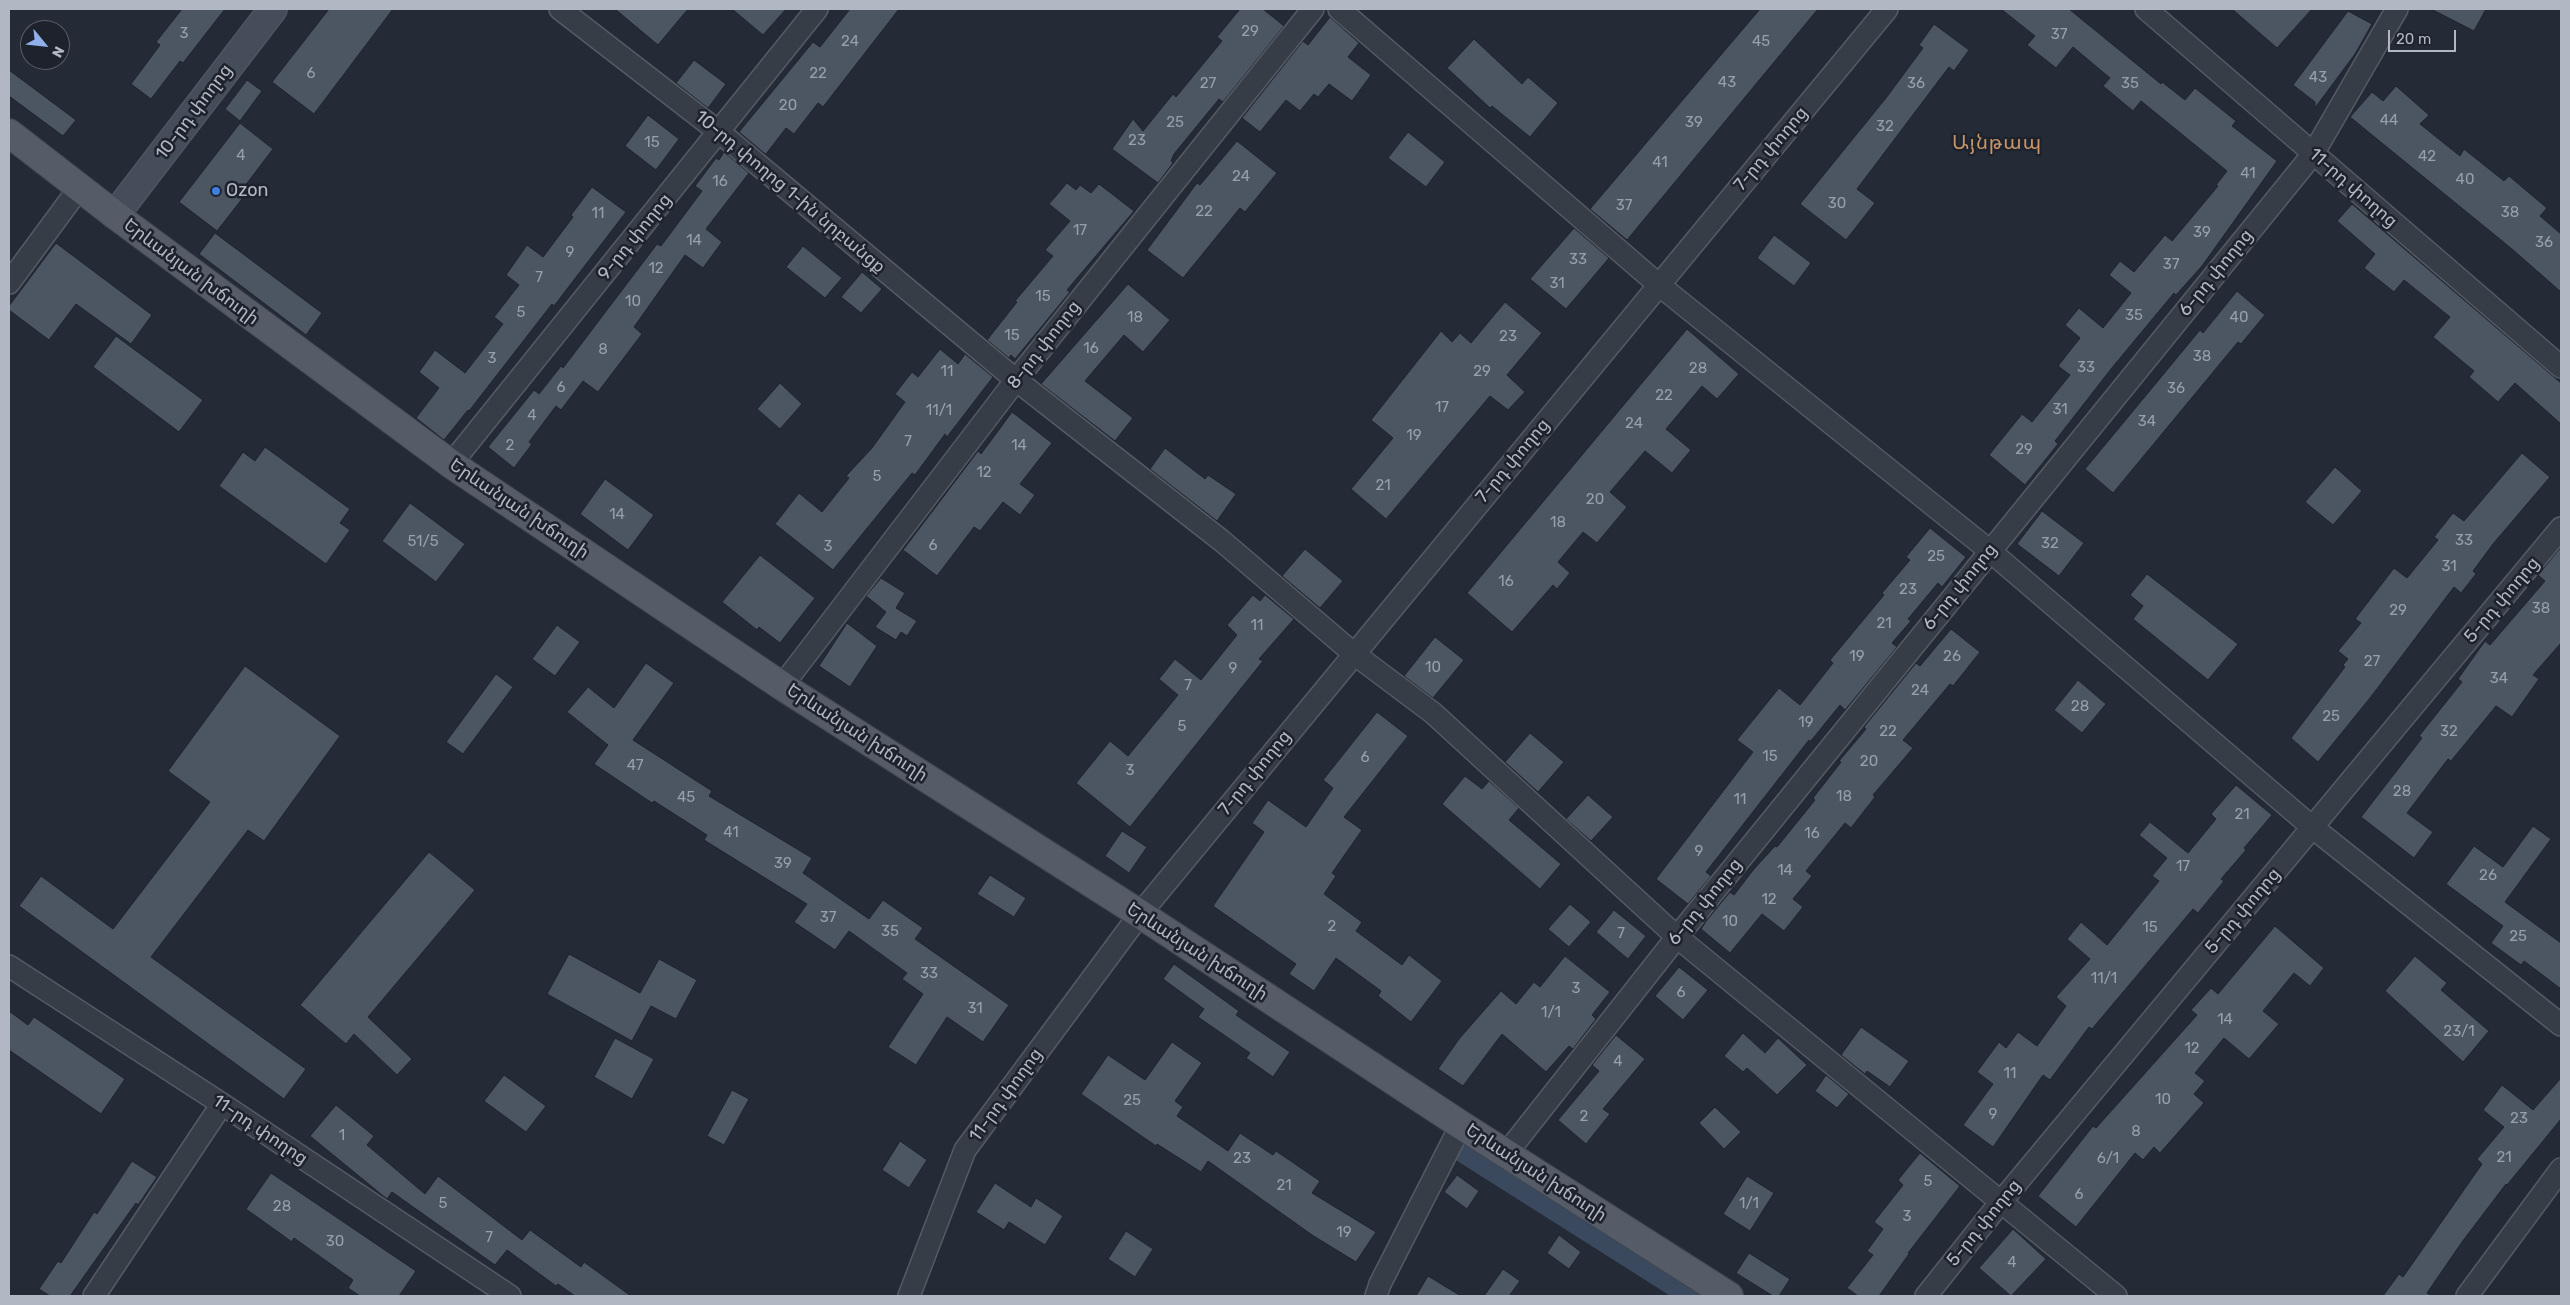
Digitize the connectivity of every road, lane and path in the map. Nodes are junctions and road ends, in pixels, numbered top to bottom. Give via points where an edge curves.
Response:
1 (274, 9) edge
2 (560, 9) edge
3 (817, 9) edge
4 (1312, 9) edge
5 (1339, 9) edge
6 (1887, 9) edge
7 (2146, 9) edge
8 (2397, 9) edge
9 (719, 132) junction
10 (9, 133) edge
11 (2313, 154) junction
12 (80, 186) junction
13 (115, 215) junction
14 (9, 283) edge
15 (1659, 285) junction
16 (2561, 367) edge
17 (1016, 380) junction
18 (451, 464) junction
19 (2561, 528) edge
20 (1990, 550) junction
21 (1353, 653) junction
22 (782, 686) junction
23 (2312, 828) junction
24 (1140, 914) junction
25 (1677, 937) junction
26 (9, 966) edge
27 (2561, 1025) edge
28 (222, 1104) junction
29 (1461, 1125) junction
30 (1506, 1154) junction
31 (2561, 1169) edge
32 (2000, 1202) junction
33 (94, 1296) edge
34 (510, 1296) edge
35 (909, 1296) edge
36 (1376, 1296) edge
37 (1730, 1296) edge
38 (1926, 1296) edge
39 (2116, 1296) edge
40 (2467, 1296) edge

1 - 13 street, 10-րդ փողոց
2 - 9 street, 10-րդ փողոց 1-ին նրբանցք
3 - 9 street, 9-րդ փողոց
4 - 17 street, 8-րդ փողոց
5 - 15 street
6 - 15 street, 7-րդ փողոց
7 - 11 street, 11-րդ փողոց
8 - 11 street, 6-րդ փողոց
9 - 17 street, 10-րդ փողոց 1-ին նրբանցք
9 - 18 street, 9-րդ փողոց
10 - 12 main road, Երևանյան խճուղի
11 - 16 street, 11-րդ փողոց
11 - 20 street, 6-րդ փողոց
12 - 13 main road, Երևանյան խճուղի
12 - 14 street
13 - 18 main road, Երևանյան խճուղի
15 - 20 street
15 - 21 street, 7-րդ փողոց
17 - 21 street, 10-րդ փողոց 1-ին նրբանցք via 1222,541
17 - 22 street, 8-րդ փողոց
18 - 22 main road, Երևանյան խճուղի
19 - 23 street, 5-րդ փողոց
20 - 23 street
20 - 25 street, 6-րդ փողոց
21 - 24 street, 7-րդ փողոց
21 - 25 street, 10-րդ փողոց 1-ին նրբանցք via 1433,714
22 - 24 main road, Երևանյան խճուղի
23 - 27 street
23 - 32 street, 5-րդ փողոց
24 - 29 main road, Երևանյան խճուղի
24 - 35 street, 11-րդ փողոց via 965,1150
25 - 30 street, 6-րդ փողոց
25 - 32 street, 10-րդ փողոց 1-ին նրբանցք
26 - 28 street, 11-րդ փողոց
28 - 33 street
28 - 34 street, 11-րդ փողոց
29 - 30 main road, Երևանյան խճուղի
29 - 36 street
30 - 37 main road, Երևանյան խճուղի
31 - 40 street
32 - 38 street, 5-րդ փողոց
32 - 39 street, 10-րդ փողոց 1-ին նրբանցք

